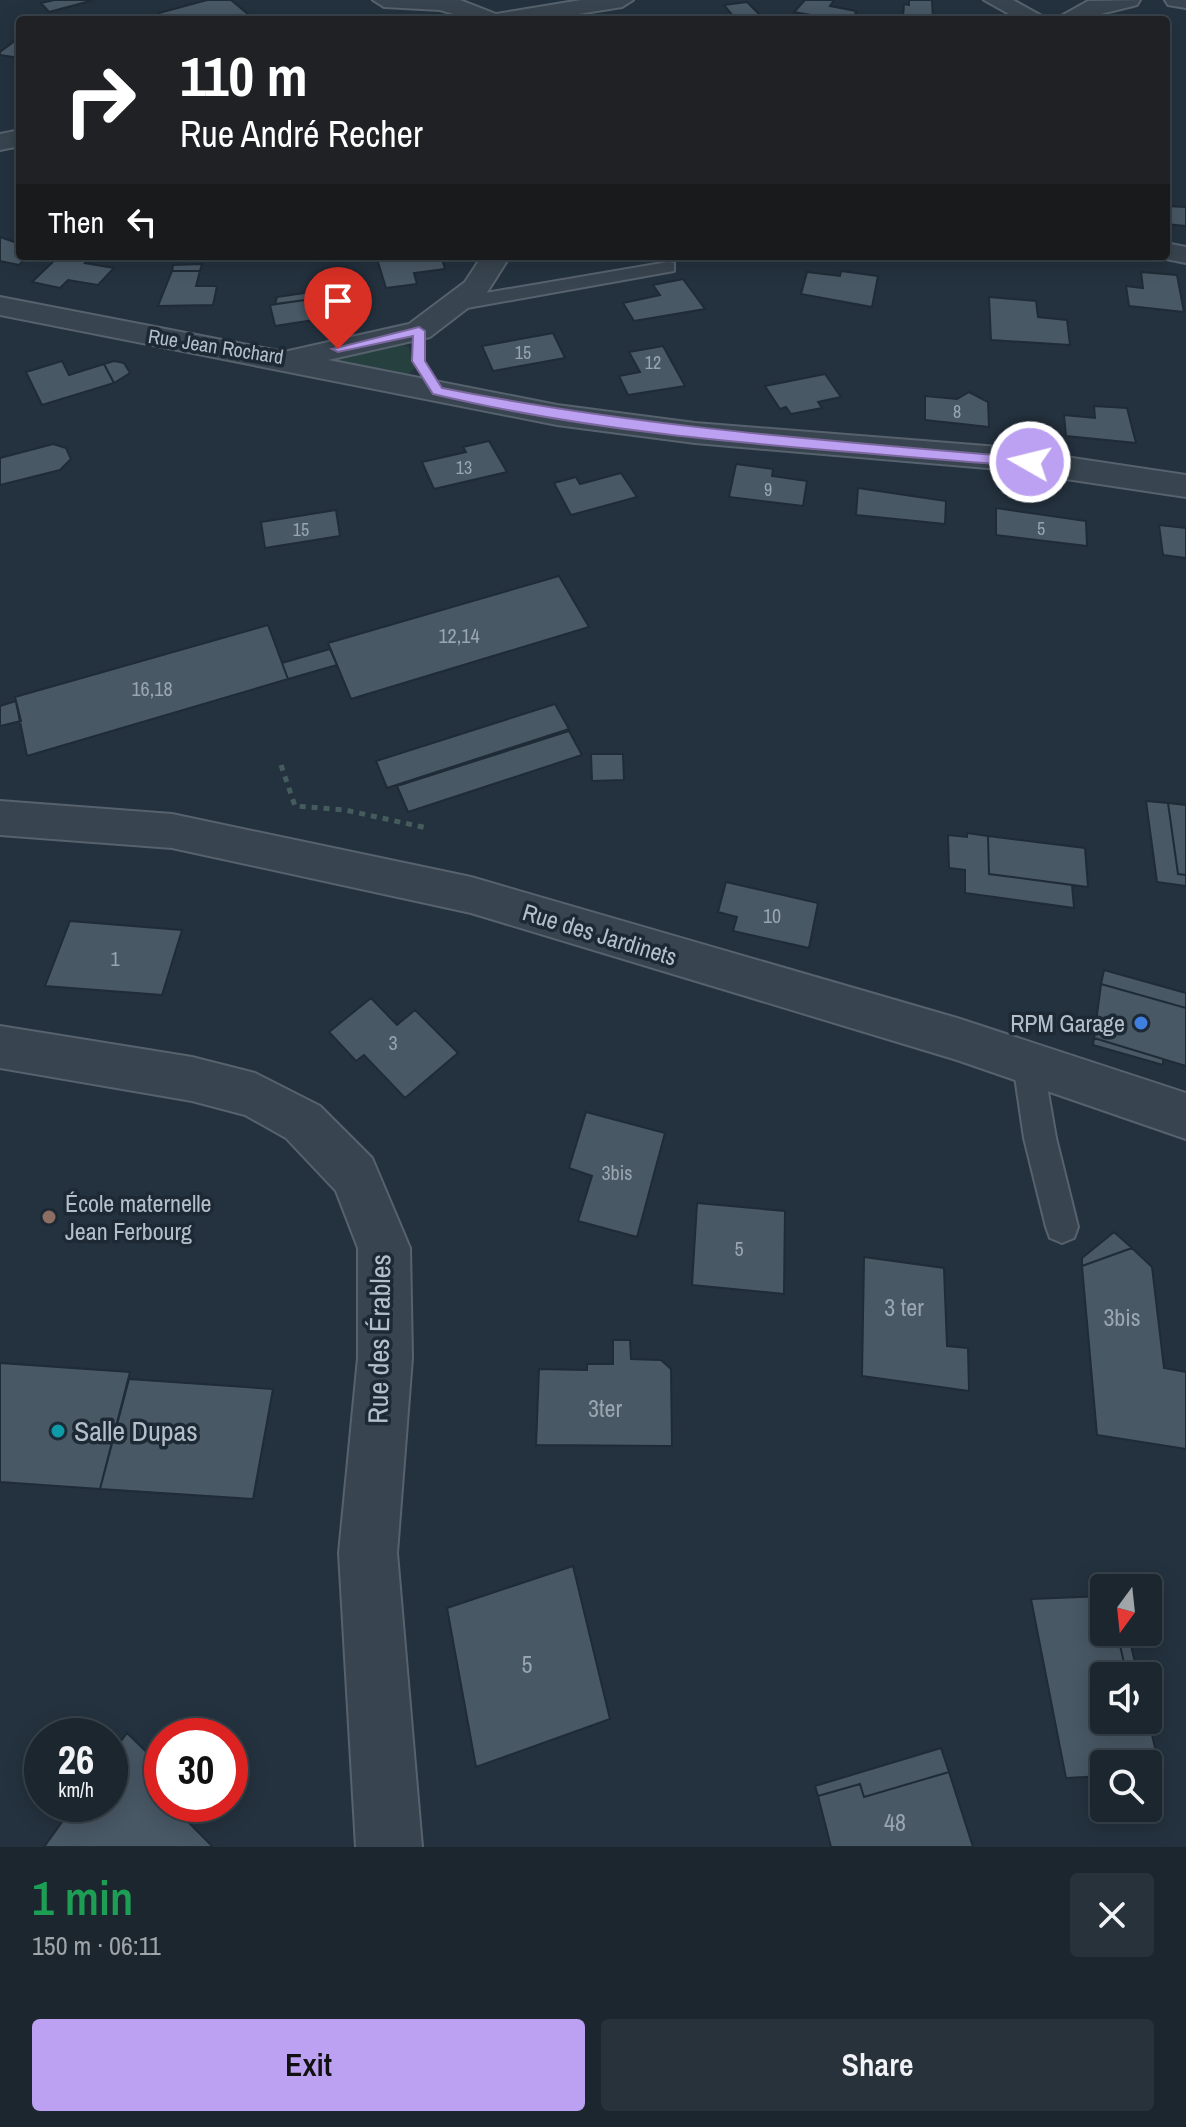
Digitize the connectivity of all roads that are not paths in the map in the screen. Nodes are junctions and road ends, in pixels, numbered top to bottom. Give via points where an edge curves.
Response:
1 (384, 0) edge
2 (995, 0) edge
3 (1129, 0) edge
4 (1176, 0) edge
5 (1186, 1) edge
6 (624, 5) edge
7 (485, 16) edge
8 (533, 16) edge
9 (1029, 16) edge
10 (1073, 16) edge
11 (494, 260) edge
12 (668, 267) dead end
13 (456, 304) junction
14 (0, 306) edge
15 (419, 331) junction
16 (284, 361) junction
17 (438, 391) junction
18 (1186, 486) edge
19 (0, 818) edge
20 (0, 1047) edge
21 (1028, 1063) junction
22 (1186, 1116) edge
23 (1062, 1227) dead end
24 (389, 1847) edge

1 - 7 street via 459,2
2 - 9 street
3 - 10 street
4 - 5 street
6 - 8 street
11 - 13 street, Rue Jean Rochard via 476,288
12 - 13 lane
13 - 15 street, Rue Jean Rochard
14 - 16 street, Rue Jean Rochard
15 - 16 street, Rue Jean Rochard
15 - 17 street via 419,361
16 - 17 street
17 - 18 street via 557,415 695,433 999,458
19 - 21 street, Rue des Jardinets via 172,831 471,895
20 - 24 street, Rue des Érables via 192,1079 255,1095 303,1122 354,1175 384,1248 385,1358 368,1553
21 - 22 street, Rue des Jardinets
21 - 23 lane

